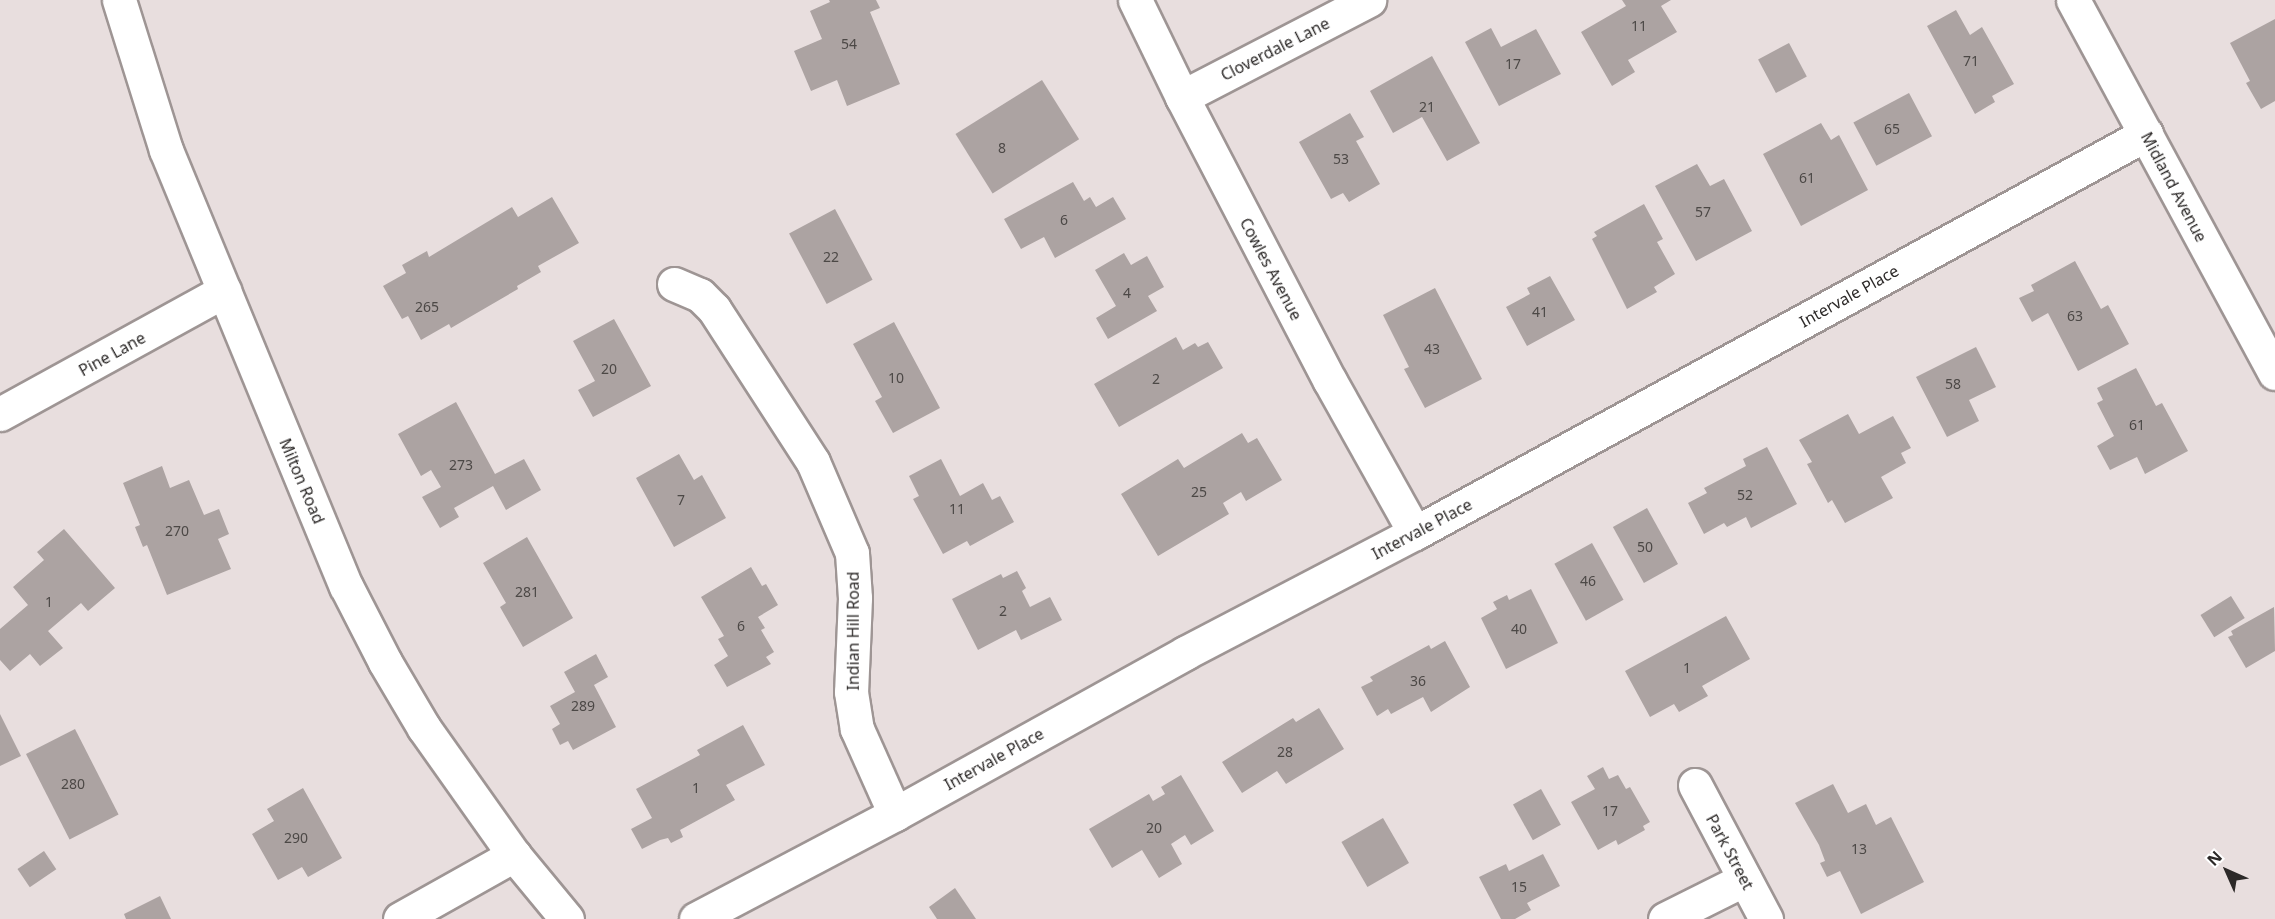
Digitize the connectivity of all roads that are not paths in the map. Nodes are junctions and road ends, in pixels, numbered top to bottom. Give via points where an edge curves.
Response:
1 (119, 0) edge
2 (1135, 0) edge
3 (1369, 0) edge
4 (2073, 0) edge
5 (1182, 97) junction
6 (2146, 134) junction
7 (674, 284) dead end
8 (224, 291) junction
9 (2275, 374) edge
10 (0, 414) edge
11 (1415, 533) junction
12 (1695, 785) dead end
13 (895, 814) junction
14 (514, 855) junction
15 (1744, 879) junction
16 (400, 919) edge
17 (567, 919) edge
18 (696, 919) edge
19 (1665, 919) edge
20 (1766, 919) edge

1 - 8 street, Milton Road via 166,150
2 - 5 street, Cowles Avenue
3 - 5 street, Cloverdale Lane
4 - 6 street, Midland Avenue
5 - 11 street, Cowles Avenue via 1330,381
6 - 9 street, Midland Avenue
6 - 11 street, Intervale Place
7 - 13 street, Indian Hill Road via 700,295 714,309 813,462 852,553 855,598 851,692 856,729
8 - 10 street, Pine Lane
8 - 14 street, Milton Road via 346,586 424,728
11 - 13 street, Intervale Place via 1185,653
12 - 15 street, Park Street
13 - 18 street, Intervale Place
14 - 16 street
14 - 17 street, Milton Road
15 - 19 street
15 - 20 street, Park Street

